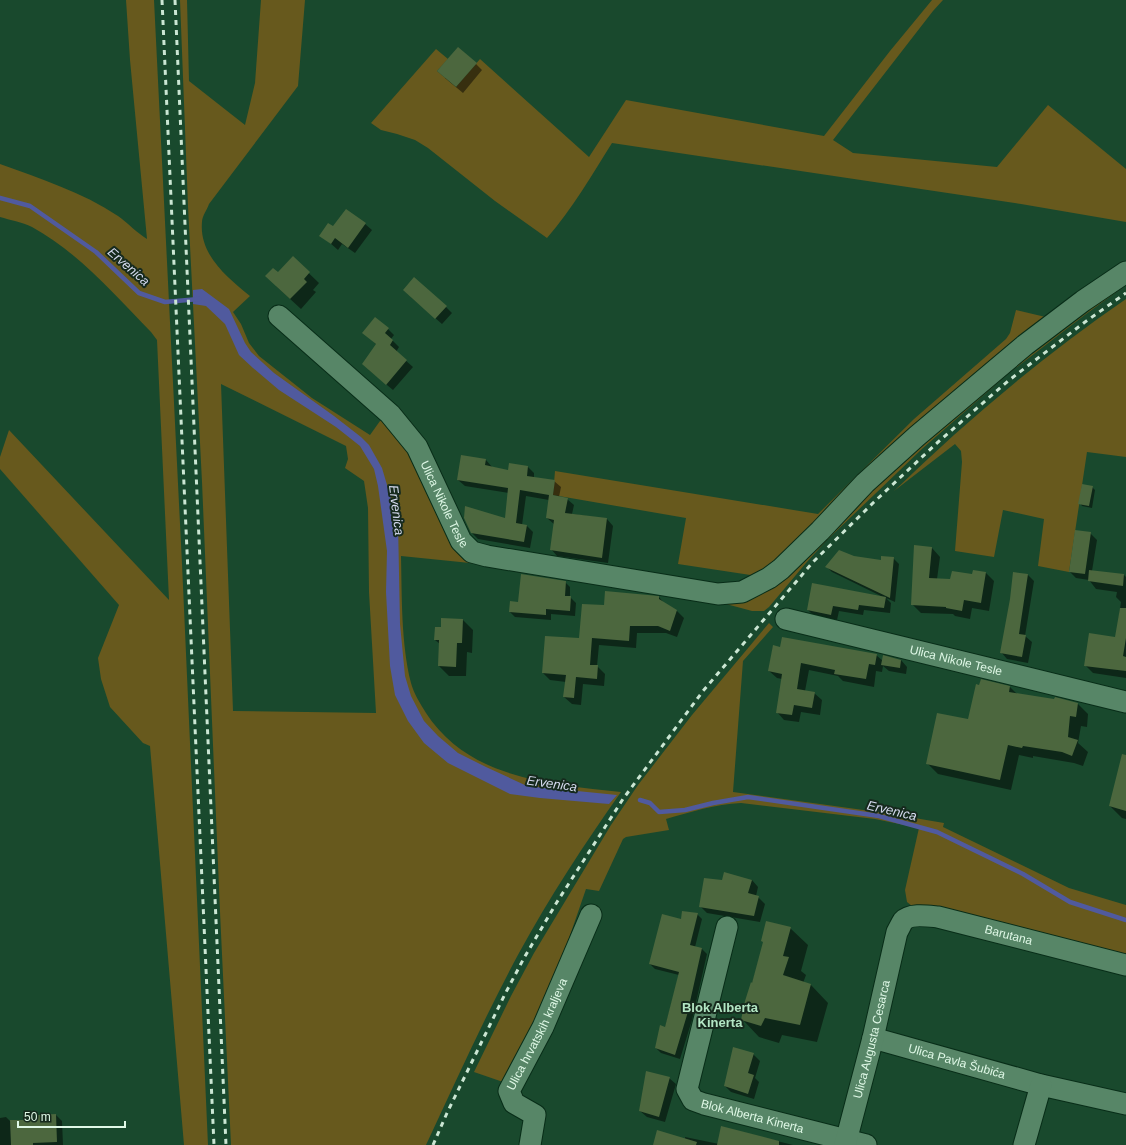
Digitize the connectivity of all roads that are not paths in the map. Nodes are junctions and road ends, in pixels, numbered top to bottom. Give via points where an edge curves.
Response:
1 (1126, 272) edge
2 (279, 316) dead end
3 (786, 619) dead end
4 (1126, 702) edge
5 (591, 915) dead end
6 (727, 927) dead end
7 (897, 932) joint
8 (1126, 964) edge
9 (872, 1038) junction
10 (1041, 1085) junction
11 (1126, 1104) edge
12 (845, 1142) edge
13 (530, 1145) edge
14 (866, 1145) edge
15 (1024, 1145) edge

1 - 2 street, Ulica Nikole Tesle via 1025,345 917,436 865,483 781,570 742,592 718,594 472,552 461,541 417,447 390,414
3 - 4 street, Ulica Nikole Tesle
5 - 13 street, Ulica hrvatskih kraljeva via 543,1027 509,1091 514,1103 535,1115
6 - 12 street, Blok Alberta Kinerta via 687,1089 693,1100
7 - 8 street, Barutana via 903,921 910,917 938,917
7 - 9 street, Ulica Augusta Cesarca
9 - 10 street, Ulica Pavla Šubića
9 - 12 street, Ulica Augusta Cesarca
10 - 11 street, Ulica Pavla Šubića
10 - 15 street
12 - 14 street, Blok Alberta Kinerta

